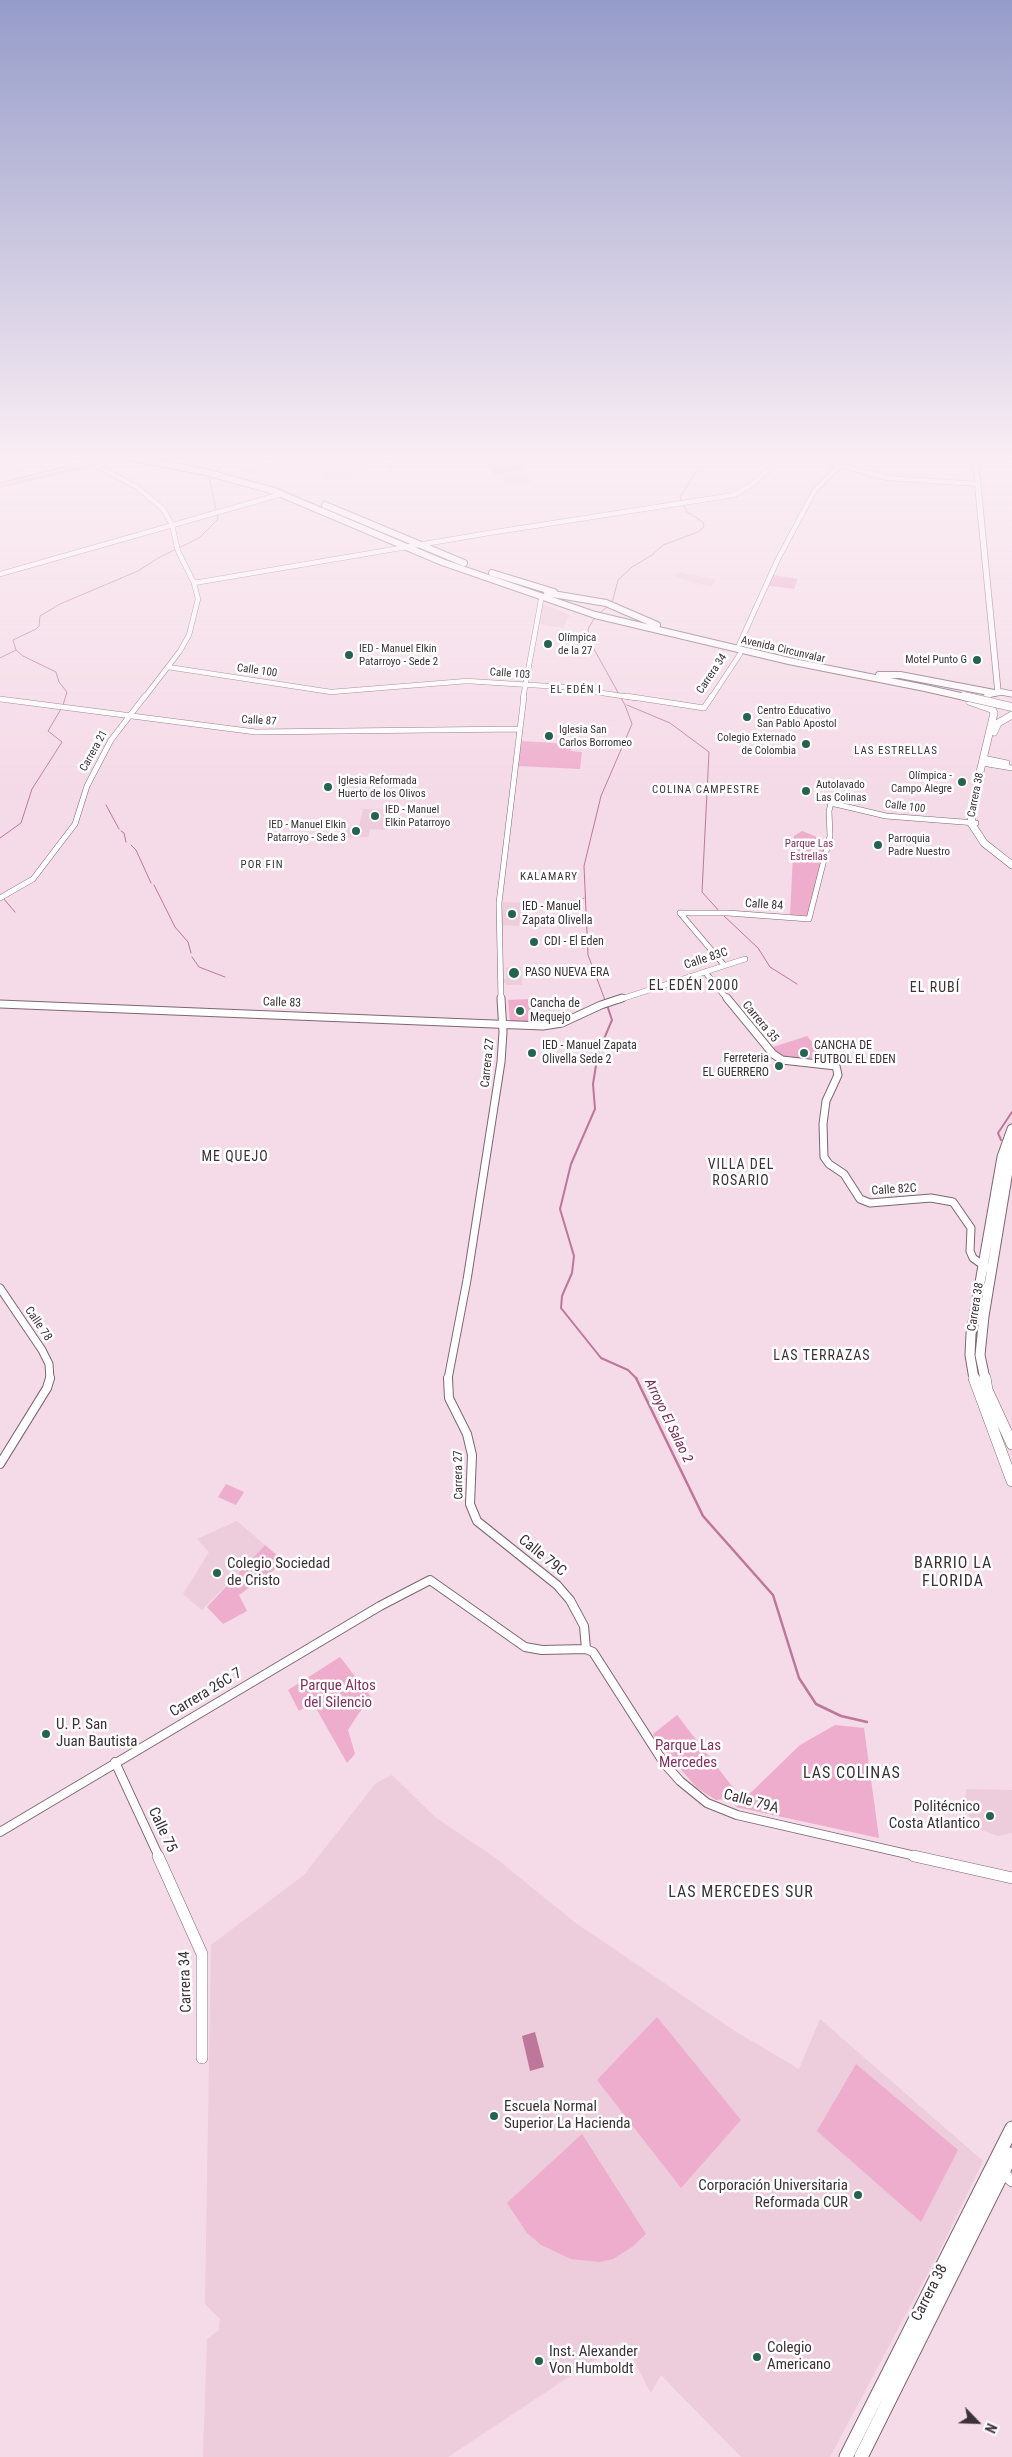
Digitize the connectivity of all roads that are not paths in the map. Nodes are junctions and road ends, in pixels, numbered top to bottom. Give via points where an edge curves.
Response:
1 (189, 572) edge
2 (260, 572) edge
3 (461, 572) edge
4 (469, 572) edge
5 (486, 572) edge
6 (489, 572) edge
7 (772, 572) edge
8 (986, 572) edge
9 (194, 583) junction
10 (541, 600) junction
11 (586, 600) junction
12 (610, 602) junction
13 (576, 609) junction
14 (595, 617) junction
15 (638, 617) junction
16 (632, 624) junction
17 (739, 645) junction
18 (740, 654) junction
19 (168, 667) junction
20 (879, 675) junction
21 (998, 679) junction
22 (896, 683) junction
23 (526, 685) junction
24 (926, 686) junction
25 (908, 688) junction
26 (344, 693) joint
27 (996, 693) junction
28 (1012, 693) edge
29 (0, 699) edge
30 (1012, 705) edge
31 (704, 708) joint
32 (991, 709) junction
33 (1012, 714) edge
34 (128, 716) junction
35 (519, 730) junction
36 (985, 761) junction
37 (1012, 764) edge
38 (1012, 768) edge
39 (974, 823) junction
40 (1012, 860) edge
41 (1012, 865) edge
42 (0, 898) edge
43 (809, 919) joint
44 (745, 958) dead end
45 (724, 965) junction
46 (704, 972) junction
47 (0, 1004) edge
48 (562, 1023) joint
49 (503, 1024) junction
50 (1012, 1130) edge
51 (1012, 1146) edge
52 (826, 1161) joint
53 (987, 1267) junction
54 (0, 1288) edge
55 (1012, 1444) edge
56 (0, 1464) edge
57 (1012, 1481) edge
58 (477, 1521) joint
59 (586, 1649) junction
60 (115, 1762) junction
61 (0, 1832) edge
62 (1012, 1878) edge
63 (182, 1909) joint
64 (202, 2058) dead end
65 (1012, 2128) edge
66 (1012, 2154) edge
67 (1008, 2177) edge
68 (846, 2457) edge
69 (861, 2457) edge

1 - 9 street
2 - 9 street
3 - 10 highway
4 - 13 highway, Avenida Circunvalar
5 - 11 highway, Avenida Circunvalar via 532,589
6 - 12 highway via 538,588
7 - 17 street
8 - 21 main road
9 - 19 street, Carrera 21 via 198,603 189,635
10 - 14 highway
10 - 23 street, Carrera 27
11 - 12 highway, Avenida Circunvalar
11 - 13 highway via 600,604 601,610
12 - 15 highway, Avenida Circunvalar
12 - 17 highway via 669,626
13 - 14 highway, Avenida Circunvalar
14 - 16 highway, Avenida Circunvalar
14 - 18 highway
15 - 16 highway via 616,610 606,612
15 - 17 highway, Avenida Circunvalar via 680,632
16 - 22 highway, Avenida Circunvalar via 789,662
17 - 20 highway, Avenida Circunvalar
18 - 25 highway
18 - 31 street, Carrera 34
19 - 26 street, Calle 100
19 - 34 street, Carrera 21
20 - 24 highway, Avenida Circunvalar
20 - 27 highway via 900,675
21 - 27 main road
21 - 28 main road
22 - 24 highway, Avenida Circunvalar
22 - 25 highway
23 - 26 street, Calle 103 via 448,682
23 - 31 street, Calle 103 via 564,687
23 - 35 street, Carrera 27
24 - 30 highway, Avenida Circunvalar, bridge
25 - 32 highway via 977,702
27 - 28 main road
27 - 32 main road, Carrera 38 via 985,699
29 - 34 street, Calle 87
32 - 33 main road
32 - 36 main road, Carrera 38 via 994,713
33 - 36 main road, Carrera 38 via 995,727
34 - 35 street, Calle 87 via 256,732
34 - 42 street, Carrera 21 via 96,766 83,794 75,824 62,843 33,879
35 - 49 street, Carrera 27 via 498,921
36 - 37 street
36 - 38 street
36 - 39 main road, Carrera 38 via 971,814
39 - 40 main road, Carrera 38 via 988,841
39 - 41 main road, Carrera 38 via 984,843
39 - 43 street, Calle 100 via 886,816 831,803 830,836
43 - 45 street, Calle 84 via 717,912 680,913
44 - 45 street, Calle 83C
45 - 46 street, Calle 83C
46 - 48 street, Calle 83C via 612,1001
46 - 52 street, Carrera 35 via 771,1052 782,1060 836,1066 838,1075 826,1101 823,1124
47 - 49 street, Calle 83
48 - 49 street, Calle 83 via 543,1026
49 - 58 street, Carrera 27 via 497,1092 448,1380 449,1398 467,1434 472,1455 470,1504
50 - 53 main road, Carrera 38 via 1002,1157
51 - 53 main road, Carrera 38
52 - 53 street, Calle 82C via 844,1174 856,1196 866,1203 931,1198 953,1202 971,1228 971,1254
53 - 55 main road, Carrera 38 via 982,1371 987,1390
53 - 57 main road, Carrera 38 via 971,1334 972,1371
54 - 56 street, Calle 78 via 42,1350 51,1376 47,1388
58 - 59 street, Calle 79C via 557,1585 570,1600 584,1626
59 - 60 street, Carrera 26C 7 via 525,1647 438,1583 427,1580
59 - 62 street, Calle 79A via 594,1652 664,1763 707,1803 737,1815
60 - 61 street, Carrera 26C 7
60 - 63 street, Calle 75
63 - 64 street, Carrera 34 via 202,1954
65 - 68 main road, Carrera 38
66 - 67 main road, Carrera 38
67 - 69 main road, Carrera 38

